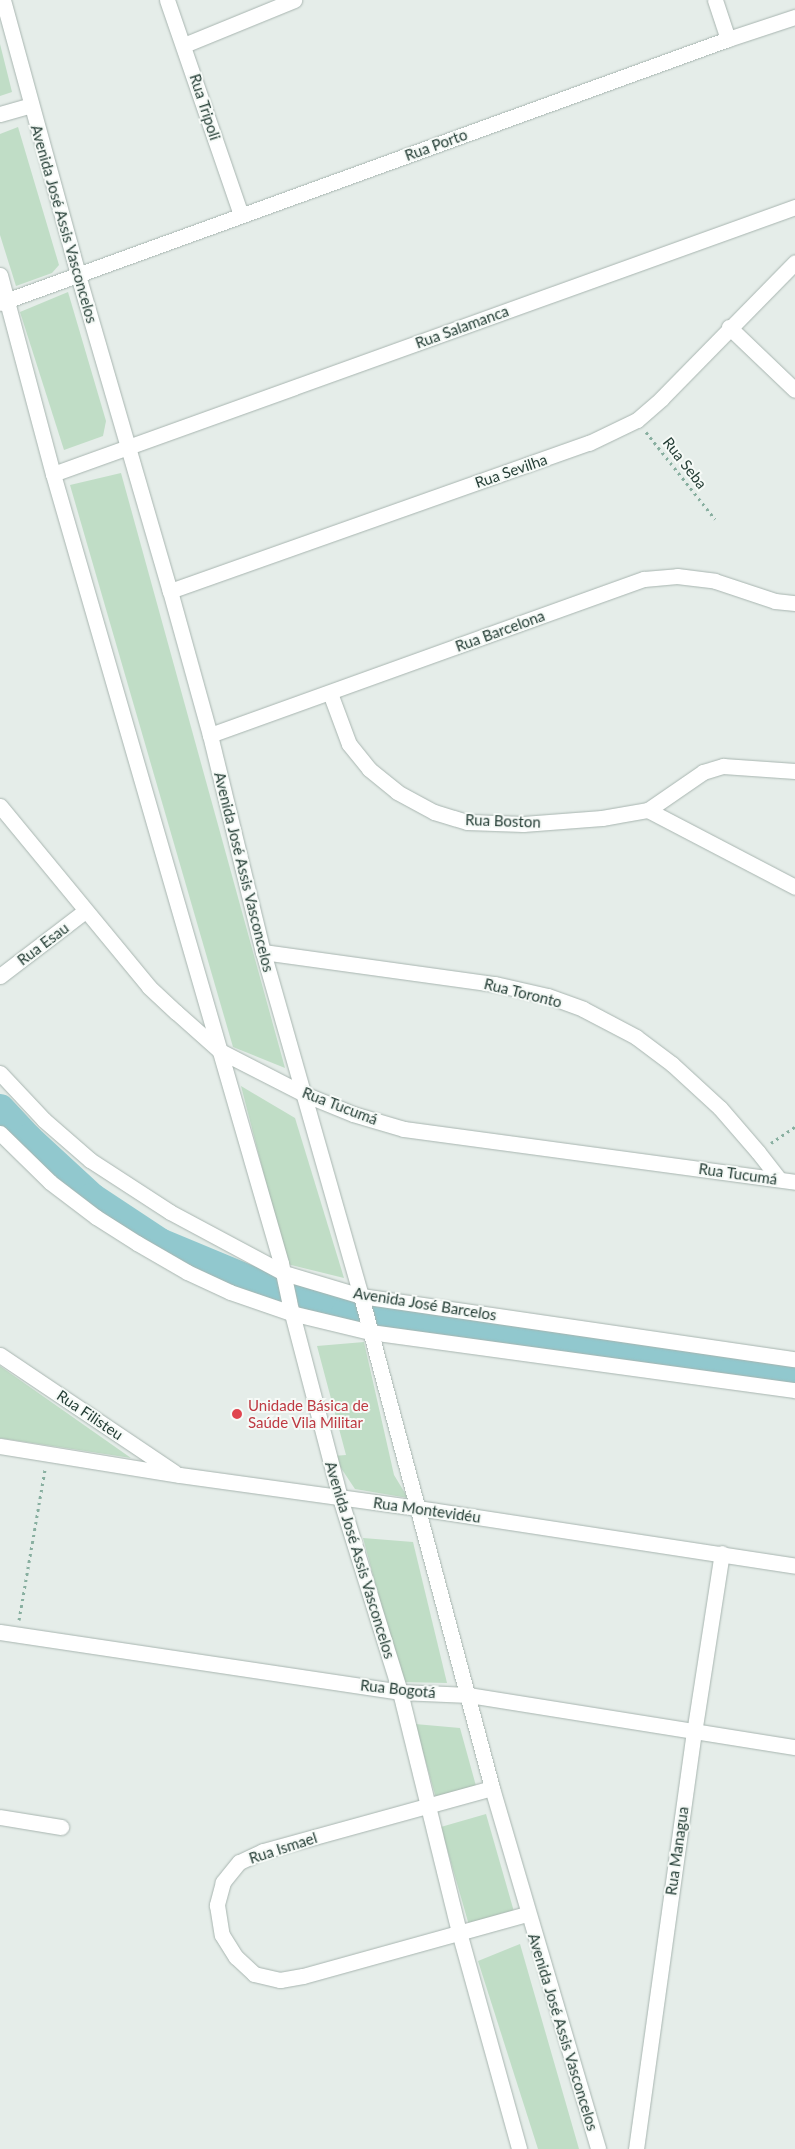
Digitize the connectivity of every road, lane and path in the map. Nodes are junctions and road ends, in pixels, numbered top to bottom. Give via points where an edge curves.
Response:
1 (3, 0) edge
2 (167, 0) edge
3 (294, 0) edge
4 (715, 0) edge
5 (795, 17) edge
6 (728, 39) junction
7 (184, 45) junction
8 (31, 105) junction
9 (0, 114) edge
10 (795, 207) edge
11 (241, 215) junction
12 (795, 262) edge
13 (0, 275) edge
14 (78, 275) junction
15 (4, 305) edge
16 (729, 326) junction
17 (795, 390) edge
18 (637, 420) junction
19 (129, 448) junction
20 (53, 474) junction
21 (715, 519) dead end
22 (170, 591) junction
23 (795, 603) edge
24 (330, 693) junction
25 (210, 735) junction
26 (795, 772) edge
27 (0, 806) edge
28 (648, 810) junction
29 (795, 887) edge
30 (85, 911) junction
31 (263, 952) junction
32 (0, 976) edge
33 (220, 1051) junction
34 (0, 1073) edge
35 (304, 1094) junction
36 (795, 1127) edge
37 (0, 1134) edge
38 (758, 1152) junction
39 (778, 1178) junction
40 (795, 1182) edge
41 (285, 1280) junction
42 (362, 1299) junction
43 (290, 1307) junction
44 (369, 1326) junction
45 (0, 1355) edge
46 (795, 1359) edge
47 (795, 1390) edge
48 (0, 1446) edge
49 (48, 1453) junction
50 (180, 1475) junction
51 (340, 1498) junction
52 (418, 1508) junction
53 (722, 1553) junction
54 (795, 1566) edge
55 (0, 1632) edge
56 (17, 1634) junction
57 (400, 1692) junction
58 (469, 1695) junction
59 (694, 1732) junction
60 (795, 1747) edge
61 (492, 1788) junction
62 (427, 1807) junction
63 (0, 1818) edge
64 (61, 1827) dead end
65 (528, 1914) junction
66 (459, 1932) junction
67 (519, 2149) edge
68 (598, 2149) edge
69 (636, 2149) edge

1 - 8 street, Avenida José Assis Vasconcelos
2 - 7 street, Rua Tripoli
3 - 7 street
4 - 6 street
5 - 6 street, Rua Porto
6 - 11 street, Rua Porto
7 - 11 street, Rua Tripoli
8 - 9 street
8 - 14 street, Avenida José Assis Vasconcelos
10 - 19 street, Rua Salamanca
11 - 14 street, Rua Porto
12 - 16 street, Rua Sevilha
13 - 15 street
14 - 15 street, Rua Porto
14 - 19 street, Avenida José Assis Vasconcelos
15 - 20 street
16 - 17 street
16 - 18 street, Rua Sevilha
18 - 21 path, Rua Seba
18 - 22 street, Rua Sevilha via 589,444
19 - 20 street
19 - 22 street, Avenida José Assis Vasconcelos
20 - 33 street
22 - 25 street, Avenida José Assis Vasconcelos
23 - 24 street, Rua Barcelona via 774,601 715,581 677,576 644,579
24 - 25 street, Rua Barcelona
24 - 28 street, Rua Boston via 349,744 369,769 398,792 434,812 467,822 522,824 602,818
25 - 31 street, Avenida José Assis Vasconcelos
26 - 28 street, Rua Boston via 723,766 702,772
27 - 30 street, Rua Tucumá
28 - 29 street
30 - 32 street, Rua Esau
30 - 33 street, Rua Tucumá via 149,987
31 - 35 street, Avenida José Assis Vasconcelos
31 - 38 street, Rua Toronto via 495,984 548,996 583,1010 636,1036 672,1064 720,1108
33 - 35 street, Rua Tucumá
33 - 41 street
34 - 41 street, Avenida José Barcelos via 44,1120 90,1160
35 - 39 street, Rua Tucumá via 353,1114 404,1129
35 - 42 street, Avenida José Assis Vasconcelos
36 - 38 path
37 - 43 street via 50,1182 137,1243 230,1292
38 - 39 street, Rua Toronto
39 - 40 street, Rua Tucumá
41 - 42 street, Avenida José Barcelos
41 - 43 street, Avenida José Assis Vasconcelos
42 - 44 street, Avenida José Assis Vasconcelos
42 - 46 street, Avenida José Barcelos
43 - 44 street
43 - 51 street, Avenida José Assis Vasconcelos
44 - 47 street
44 - 52 street, Avenida José Assis Vasconcelos
45 - 50 street, Rua Filisteu
48 - 49 street, Rua Montevidéu
49 - 50 street, Rua Montevidéu
49 - 56 path
50 - 51 street, Rua Montevidéu
51 - 52 street, Rua Montevidéu
51 - 57 street, Avenida José Assis Vasconcelos
52 - 53 street, Rua Montevidéu
52 - 58 street, Avenida José Assis Vasconcelos
53 - 54 street, Rua Montevidéu
53 - 59 street, Rua Managua
55 - 56 street, Rua Bogotá
56 - 57 street, Rua Bogotá
57 - 58 street, Rua Bogotá
57 - 62 street, Avenida José Assis Vasconcelos
58 - 59 street, Rua Bogotá
58 - 61 street, Avenida José Assis Vasconcelos
59 - 60 street, Rua Bogotá
59 - 69 street, Rua Managua
61 - 62 street
61 - 65 street, Avenida José Assis Vasconcelos
62 - 66 street, Avenida José Assis Vasconcelos
62 - 66 street, Rua Ismael via 263,1851 239,1862 223,1882 217,1904 222,1935 236,1957 254,1974 280,1980
63 - 64 street
65 - 66 street, Avenida José Assis Vasconcelos
65 - 68 street, Avenida José Assis Vasconcelos
66 - 67 street, Avenida José Assis Vasconcelos

